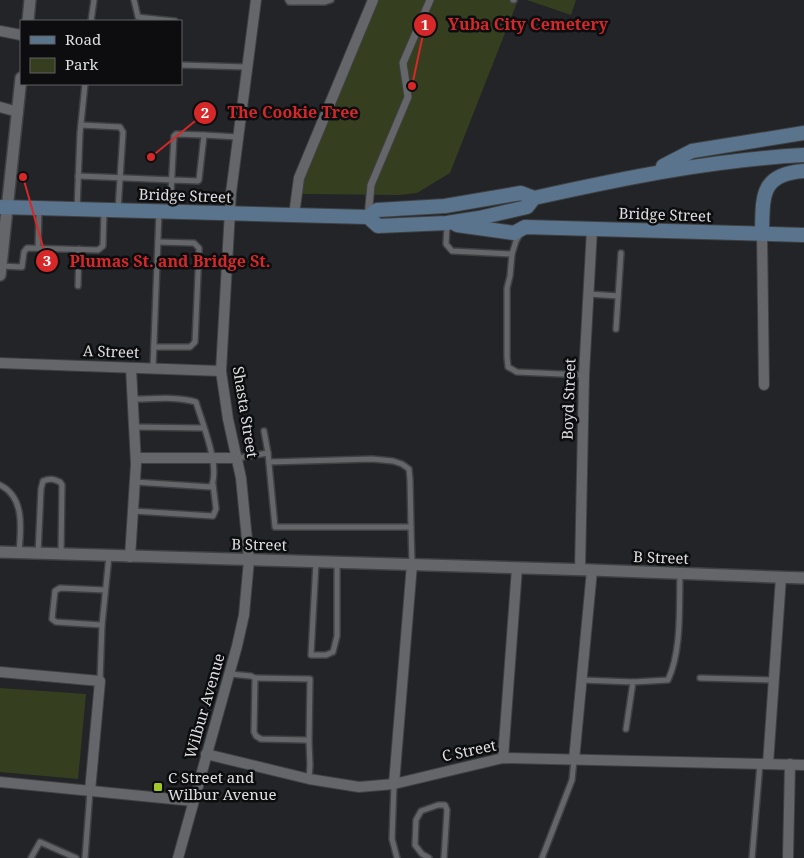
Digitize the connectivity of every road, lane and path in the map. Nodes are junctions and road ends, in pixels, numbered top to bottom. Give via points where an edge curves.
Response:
1 (30, 0) edge
2 (94, 0) edge
3 (134, 0) edge
4 (256, 0) edge
5 (288, 0) edge
6 (331, 0) edge
7 (373, 0) edge
8 (430, 0) edge
9 (28, 20) edge
10 (91, 20) edge
11 (155, 20) edge
12 (0, 32) edge
13 (20, 35) edge
14 (182, 65) edge
15 (248, 67) junction
16 (20, 85) edge
17 (86, 85) edge
18 (0, 107) edge
19 (18, 112) junction
20 (81, 125) junction
21 (804, 133) edge
22 (204, 135) junction
23 (238, 137) junction
24 (804, 155) edge
25 (651, 172) junction
26 (804, 172) edge
27 (78, 176) junction
28 (120, 178) junction
29 (172, 180) junction
30 (534, 198) junction
31 (3, 207) edge
32 (39, 208) junction
33 (76, 209) junction
34 (111, 210) junction
35 (165, 211) junction
36 (230, 213) junction
37 (294, 215) junction
38 (368, 217) junction
39 (447, 223) junction
40 (525, 227) junction
41 (592, 229) junction
42 (762, 234) junction
43 (804, 235) edge
44 (158, 242) junction
45 (38, 248) junction
46 (80, 249) junction
47 (620, 253) dead end
48 (512, 254) junction
49 (0, 270) edge
50 (78, 286) dead end
51 (588, 294) junction
52 (618, 296) junction
53 (616, 329) dead end
54 (154, 346) junction
55 (0, 363) edge
56 (132, 368) junction
57 (154, 369) junction
58 (221, 371) junction
59 (584, 375) junction
60 (764, 386) dead end
61 (133, 399) junction
62 (134, 427) junction
63 (203, 428) junction
64 (264, 431) dead end
65 (268, 453) junction
66 (136, 458) junction
67 (237, 458) junction
68 (213, 459) junction
69 (269, 462) junction
70 (134, 482) junction
71 (212, 484) junction
72 (0, 485) edge
73 (133, 511) junction
74 (411, 527) junction
75 (0, 552) edge
76 (19, 553) junction
77 (38, 554) junction
78 (61, 554) junction
79 (109, 556) junction
80 (130, 557) junction
81 (248, 560) junction
82 (316, 561) junction
83 (337, 563) junction
84 (412, 564) junction
85 (517, 568) junction
86 (580, 570) junction
87 (592, 570) junction
88 (680, 573) junction
89 (781, 577) junction
90 (804, 578) edge
91 (105, 590) junction
92 (102, 625) junction
93 (0, 672) edge
94 (229, 674) junction
95 (255, 678) junction
96 (700, 678) dead end
97 (582, 680) junction
98 (774, 680) junction
99 (100, 681) junction
100 (633, 682) junction
101 (626, 729) dead end
102 (310, 742) junction
103 (206, 754) junction
104 (503, 758) junction
105 (574, 760) junction
106 (764, 764) junction
107 (790, 764) junction
108 (804, 765) edge
109 (308, 779) junction
110 (0, 782) edge
111 (394, 784) junction
112 (90, 791) junction
113 (193, 801) junction
114 (31, 858) edge
115 (76, 858) edge
116 (85, 858) edge
117 (178, 858) edge
118 (397, 858) edge
119 (429, 858) edge
120 (444, 858) edge
121 (542, 858) edge
122 (752, 858) edge
123 (788, 858) edge

1 - 9 street
2 - 10 lane
3 - 11 lane via 138,17
4 - 15 street, Shasta Street
5 - 6 lane
7 - 37 street via 299,178
8 - 38 street via 404,64 408,97 371,184
12 - 13 street
14 - 15 lane
15 - 23 street, Shasta Street
16 - 19 street
17 - 20 lane
18 - 19 street
19 - 31 street
20 - 27 lane
20 - 28 lane via 120,128 124,132
21 - 25 main road via 692,151
22 - 23 lane
22 - 29 lane via 200,180
22 - 29 lane via 174,136
23 - 36 street, Shasta Street
24 - 25 main road, Bridge Street via 744,159
25 - 30 main road, Bridge Street
26 - 42 main road via 781,175 769,186 764,200
27 - 28 lane
27 - 33 lane
28 - 29 lane
28 - 34 lane
29 - 35 lane
30 - 38 main road, Bridge Street via 521,193 445,206 377,210
30 - 39 main road, Bridge Street via 527,207
31 - 32 main road, Bridge Street
31 - 49 street
32 - 33 main road, Bridge Street
32 - 45 lane
33 - 34 main road, Bridge Street
34 - 35 main road, Bridge Street
34 - 46 lane via 103,246 98,250
35 - 36 main road, Bridge Street
35 - 44 lane
36 - 37 main road, Bridge Street
36 - 58 street, Shasta Street
37 - 38 main road, Bridge Street
38 - 39 main road, Bridge Street via 378,226
39 - 40 main road, Bridge Street via 514,232
39 - 48 lane via 446,244 452,250
40 - 41 main road, Bridge Street
40 - 48 lane
41 - 42 main road, Bridge Street
41 - 51 street, Boyd Street
42 - 43 main road, Bridge Street
42 - 60 street
44 - 54 lane
44 - 54 lane via 194,243 199,252 195,342 190,347
45 - 46 lane
45 - 49 lane via 27,248 22,268
46 - 50 lane
47 - 52 lane
48 - 59 lane via 507,288 508,367 517,372
51 - 52 lane
51 - 59 street, Boyd Street
52 - 53 lane
54 - 57 lane
55 - 56 street, A Street
56 - 57 street, A Street
56 - 61 street
57 - 58 street, A Street
58 - 67 street, Shasta Street
59 - 86 street, Boyd Street
61 - 62 street
61 - 63 lane via 196,402
62 - 63 lane
62 - 66 street
63 - 68 lane
64 - 65 lane
65 - 67 lane
65 - 69 lane
66 - 68 street
66 - 70 street
67 - 68 street
67 - 81 street, Shasta Street
68 - 71 lane
69 - 74 lane via 372,459 402,464 409,469
69 - 74 lane via 275,527
70 - 71 lane via 211,487
70 - 73 street
71 - 73 lane via 216,501 213,516
72 - 76 lane via 10,491 20,510
73 - 80 street
74 - 84 lane
75 - 76 street, B Street
76 - 77 street, B Street
77 - 78 street, B Street
77 - 78 lane via 41,488 43,481 48,479 62,485
78 - 79 street, B Street
79 - 80 street, B Street
79 - 91 lane
80 - 81 street, B Street
81 - 82 street, B Street
81 - 94 street, Wilbur Avenue via 244,614
82 - 83 street, B Street
82 - 83 lane via 311,654 333,652
83 - 84 street, B Street
84 - 85 street, B Street
84 - 111 street
85 - 86 street, B Street
85 - 104 street
86 - 87 street, B Street
87 - 88 street, B Street
87 - 97 street
88 - 89 street, B Street
88 - 100 lane via 674,668 668,680
89 - 90 street, B Street
89 - 98 street
91 - 92 lane
91 - 92 lane via 60,588 55,592 53,602 52,619 56,622
92 - 99 lane
93 - 99 street
94 - 95 lane
94 - 103 street, Wilbur Avenue
95 - 102 lane via 256,736
95 - 102 lane via 310,679
96 - 98 lane
97 - 100 lane
97 - 105 street
98 - 106 street
99 - 112 street
100 - 101 lane
102 - 109 lane
103 - 109 street, C Street
103 - 113 street, Wilbur Avenue
104 - 105 street, C Street
104 - 111 street, C Street
105 - 106 street, C Street
105 - 121 lane via 572,780
106 - 107 street, C Street
106 - 122 lane via 760,774
107 - 108 street, C Street
107 - 123 street
109 - 111 street, C Street via 359,787
110 - 112 street
111 - 118 lane via 392,839
112 - 113 street
112 - 116 lane
113 - 117 street, Wilbur Avenue
114 - 115 lane via 40,842
119 - 120 lane via 415,845 416,820 421,811 445,805

